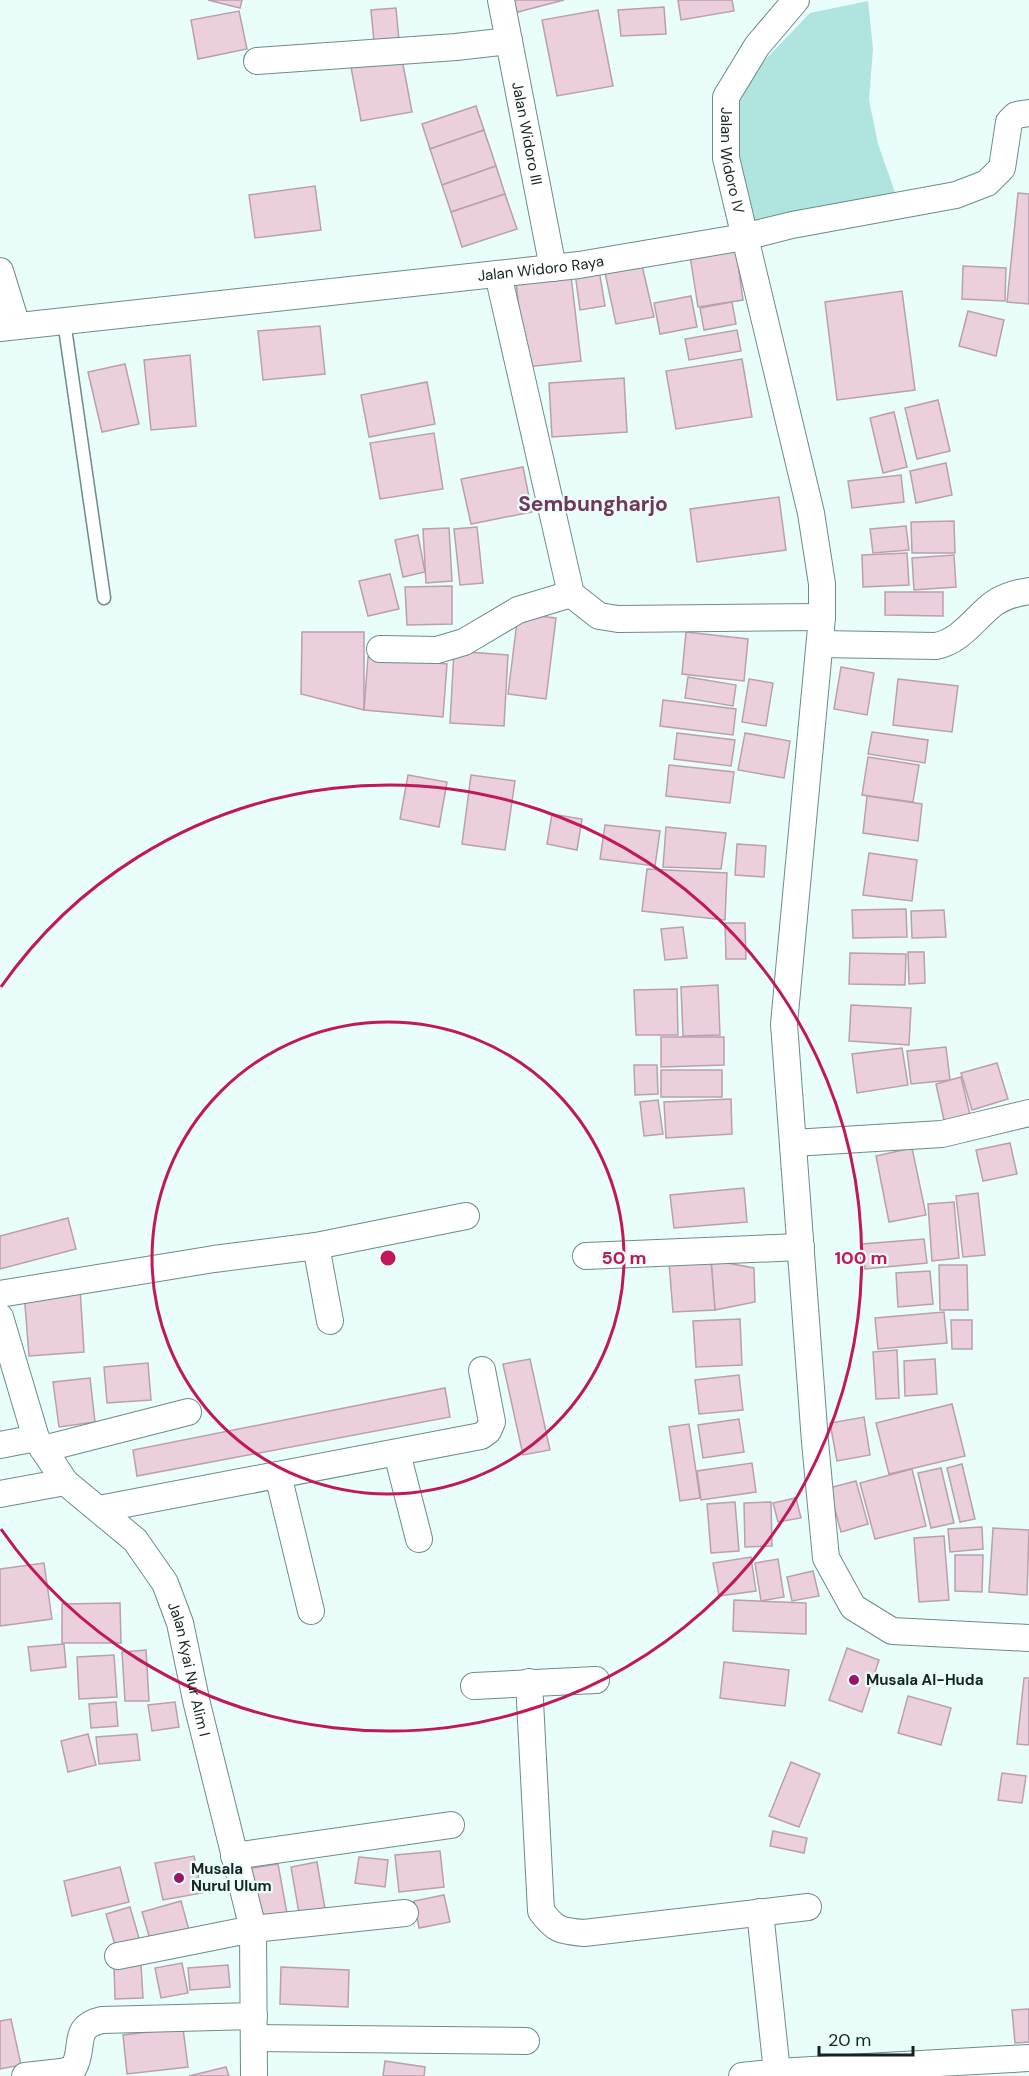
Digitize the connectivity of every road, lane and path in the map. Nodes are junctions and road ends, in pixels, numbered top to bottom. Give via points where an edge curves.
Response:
1 (501, 0) edge
2 (796, 0) edge
3 (509, 41) junction
4 (257, 61) dead end
5 (1029, 113) edge
6 (744, 237) junction
7 (553, 268) junction
8 (0, 271) edge
9 (498, 274) junction
10 (64, 321) junction
11 (9, 327) edge
12 (1029, 591) edge
13 (571, 594) junction
14 (104, 598) dead end
15 (822, 617) junction
16 (820, 644) junction
17 (380, 649) dead end
18 (1029, 1113) edge
19 (793, 1143) junction
20 (466, 1216) dead end
21 (316, 1246) junction
22 (801, 1247) junction
23 (586, 1256) dead end
24 (0, 1294) edge
25 (0, 1317) edge
26 (330, 1321) dead end
27 (482, 1370) dead end
28 (188, 1412) dead end
29 (40, 1444) junction
30 (0, 1445) edge
31 (398, 1453) junction
32 (278, 1475) junction
33 (65, 1482) junction
34 (0, 1494) edge
35 (99, 1509) junction
36 (419, 1539) dead end
37 (311, 1611) dead end
38 (1029, 1638) edge
39 (596, 1680) dead end
40 (529, 1682) junction
41 (474, 1686) dead end
42 (451, 1825) dead end
43 (234, 1856) junction
44 (808, 1907) dead end
45 (405, 1912) dead end
46 (760, 1912) junction
47 (253, 1929) junction
48 (118, 1956) dead end
49 (254, 2027) junction
50 (526, 2041) dead end
51 (1029, 2058) edge
52 (777, 2072) junction
53 (25, 2076) edge
54 (254, 2076) edge
55 (742, 2076) edge

1 - 3 street, Jalan Widoro III
2 - 6 street, Jalan Widoro IV via 757,46 726,97 726,158
3 - 4 street
3 - 7 street, Jalan Widoro III
5 - 6 street, Jalan Widoro Raya via 1016,115 1009,122 1002,168 987,183 956,195
6 - 7 street, Jalan Widoro Raya
6 - 15 street, Jalan Widoro IV via 811,513 822,584
7 - 9 street, Jalan Widoro Raya
8 - 11 street
9 - 10 street, Jalan Widoro Raya
9 - 13 street
10 - 11 street, Jalan Widoro Raya
10 - 14 lane
12 - 16 street via 1002,598 945,644
13 - 15 street via 599,616 618,619
13 - 17 street via 518,610 464,642 437,650
15 - 16 street, Jalan Widoro IV
16 - 19 street, Jalan Widoro IV via 784,1024
18 - 19 street via 942,1134
19 - 22 street, Jalan Widoro IV
20 - 21 street
21 - 24 street
21 - 26 street
22 - 23 street
22 - 38 street, Jalan Widoro IV via 826,1557 854,1607 892,1631
25 - 29 street, Jalan Kyai Nur Alim I
27 - 31 street via 492,1422 488,1431 471,1439
28 - 29 street
29 - 30 street
29 - 33 street, Jalan Kyai Nur Alim I
31 - 32 street
31 - 36 street
32 - 35 street
32 - 37 street
33 - 34 street
33 - 35 street, Jalan Kyai Nur Alim I
35 - 43 street, Jalan Kyai Nur Alim I via 135,1540 165,1583 180,1623
39 - 40 street
40 - 41 street
40 - 46 street via 541,1911 551,1926 564,1932 584,1933
42 - 43 street
43 - 47 street, Jalan Kyai Nur Alim I
44 - 46 street
45 - 47 street
46 - 52 street
47 - 48 street
47 - 49 street, Jalan Kyai Nur Alim I
49 - 50 street
49 - 53 street via 94,2021 82,2031 73,2068 62,2073
49 - 54 street, Jalan Kyai Nur Alim I
51 - 52 street
52 - 55 street

